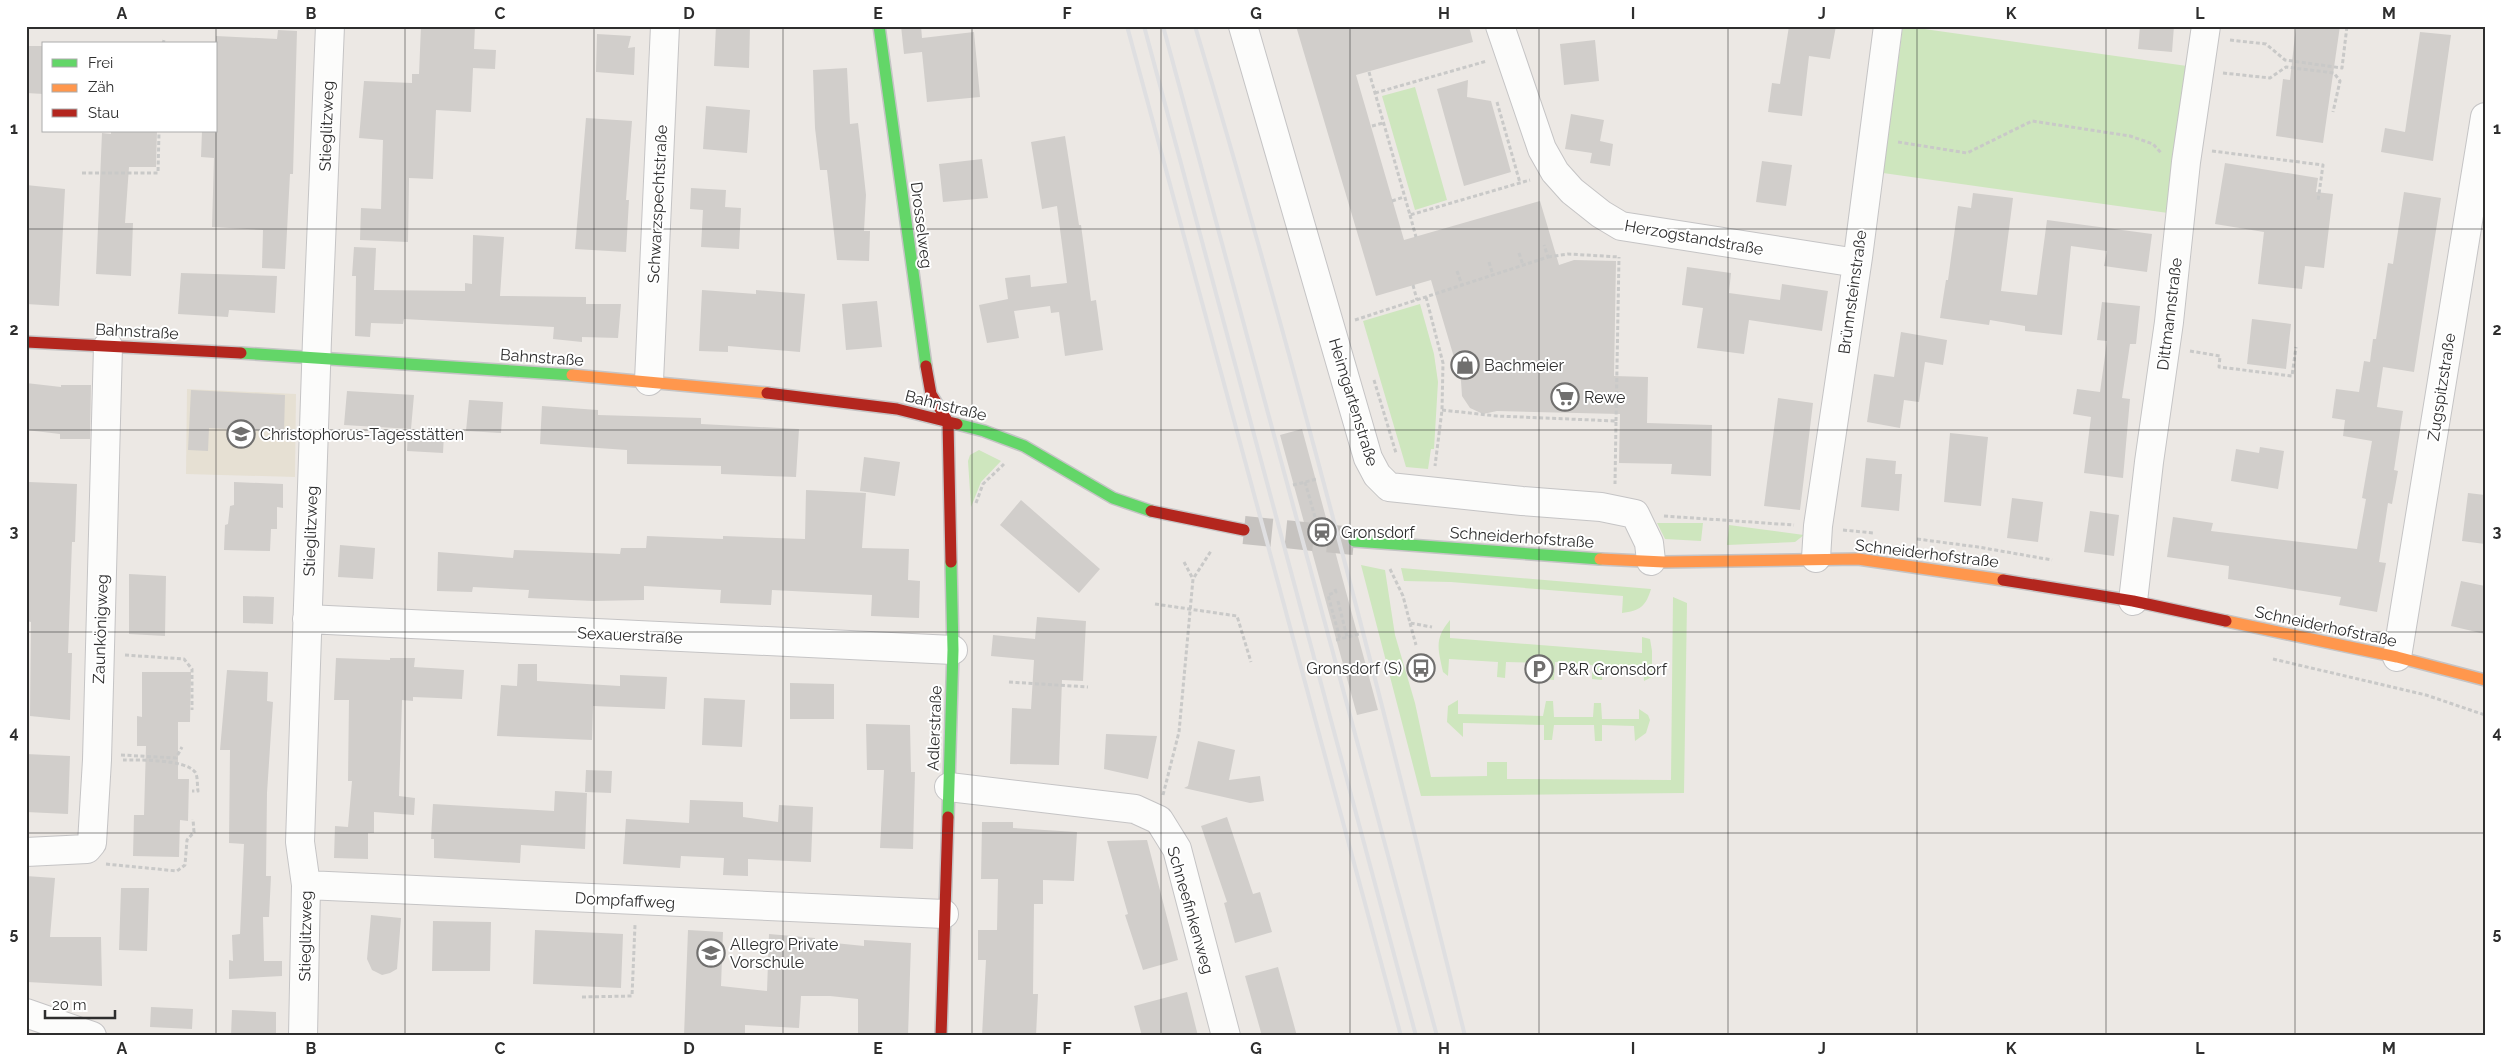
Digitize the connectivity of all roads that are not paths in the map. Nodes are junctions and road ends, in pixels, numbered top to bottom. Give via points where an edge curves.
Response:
1 (330, 26) edge
2 (665, 26) edge
3 (879, 26) edge
4 (1243, 26) edge
5 (1500, 26) edge
6 (1888, 26) edge
7 (2217, 33) edge
8 (2485, 118) edge
9 (1857, 263) junction
10 (26, 342) edge
11 (108, 346) junction
12 (316, 357) junction
13 (649, 381) junction
14 (948, 422) junction
15 (1244, 530) tunnel mouth
16 (1354, 540) tunnel mouth
17 (1816, 558) junction
18 (1651, 561) junction
19 (2133, 601) junction
20 (307, 619) junction
21 (953, 650) junction
22 (2397, 657) junction
23 (2485, 680) edge
24 (949, 787) junction
25 (26, 852) edge
26 (306, 885) junction
27 (944, 914) junction
28 (26, 1013) edge
29 (92, 1036) edge
30 (303, 1036) edge
31 (941, 1036) edge
32 (1226, 1036) edge

1 - 12 street, Stieglitzweg
2 - 13 street, Schwarzspechtstraße
3 - 14 street, Drosselweg via 918,320 931,394
4 - 18 street, Heimgartenstraße via 1368,458 1377,476 1389,487 1635,514 1649,543
5 - 9 street, Herzogstandstraße via 1498,58 1542,149 1555,172 1572,191 1601,214 1621,226
6 - 9 street, Brünnsteinstraße
7 - 19 street, Dittmannstraße via 2169,322
8 - 22 street, Zugspitzstraße
9 - 17 street, Brünnsteinstraße
10 - 11 street, Bahnstraße
11 - 12 street, Bahnstraße
11 - 25 street, Zaunkönigweg via 92,843 87,849
12 - 13 street, Bahnstraße
12 - 20 street, Stieglitzweg
13 - 14 street, Bahnstraße via 841,401 897,409
14 - 15 street, Bahnstraße via 1024,446 1113,498 1150,511
14 - 21 street, Adlerstraße
16 - 18 street, Schneiderhofstraße
17 - 18 street, Schneiderhofstraße
17 - 19 street, Schneiderhofstraße via 1858,559
19 - 22 street, Schneiderhofstraße
20 - 21 street, Sexauerstraße
20 - 26 street, Stieglitzweg via 300,842
21 - 24 street, Adlerstraße
22 - 23 street, Schneiderhofstraße
24 - 27 street, Adlerstraße
24 - 32 street, Schneefinkenweg via 1136,809 1159,820 1177,849
26 - 27 street, Dompfaffweg
26 - 30 street, Stieglitzweg
27 - 31 street, Adlerstraße
28 - 29 street

